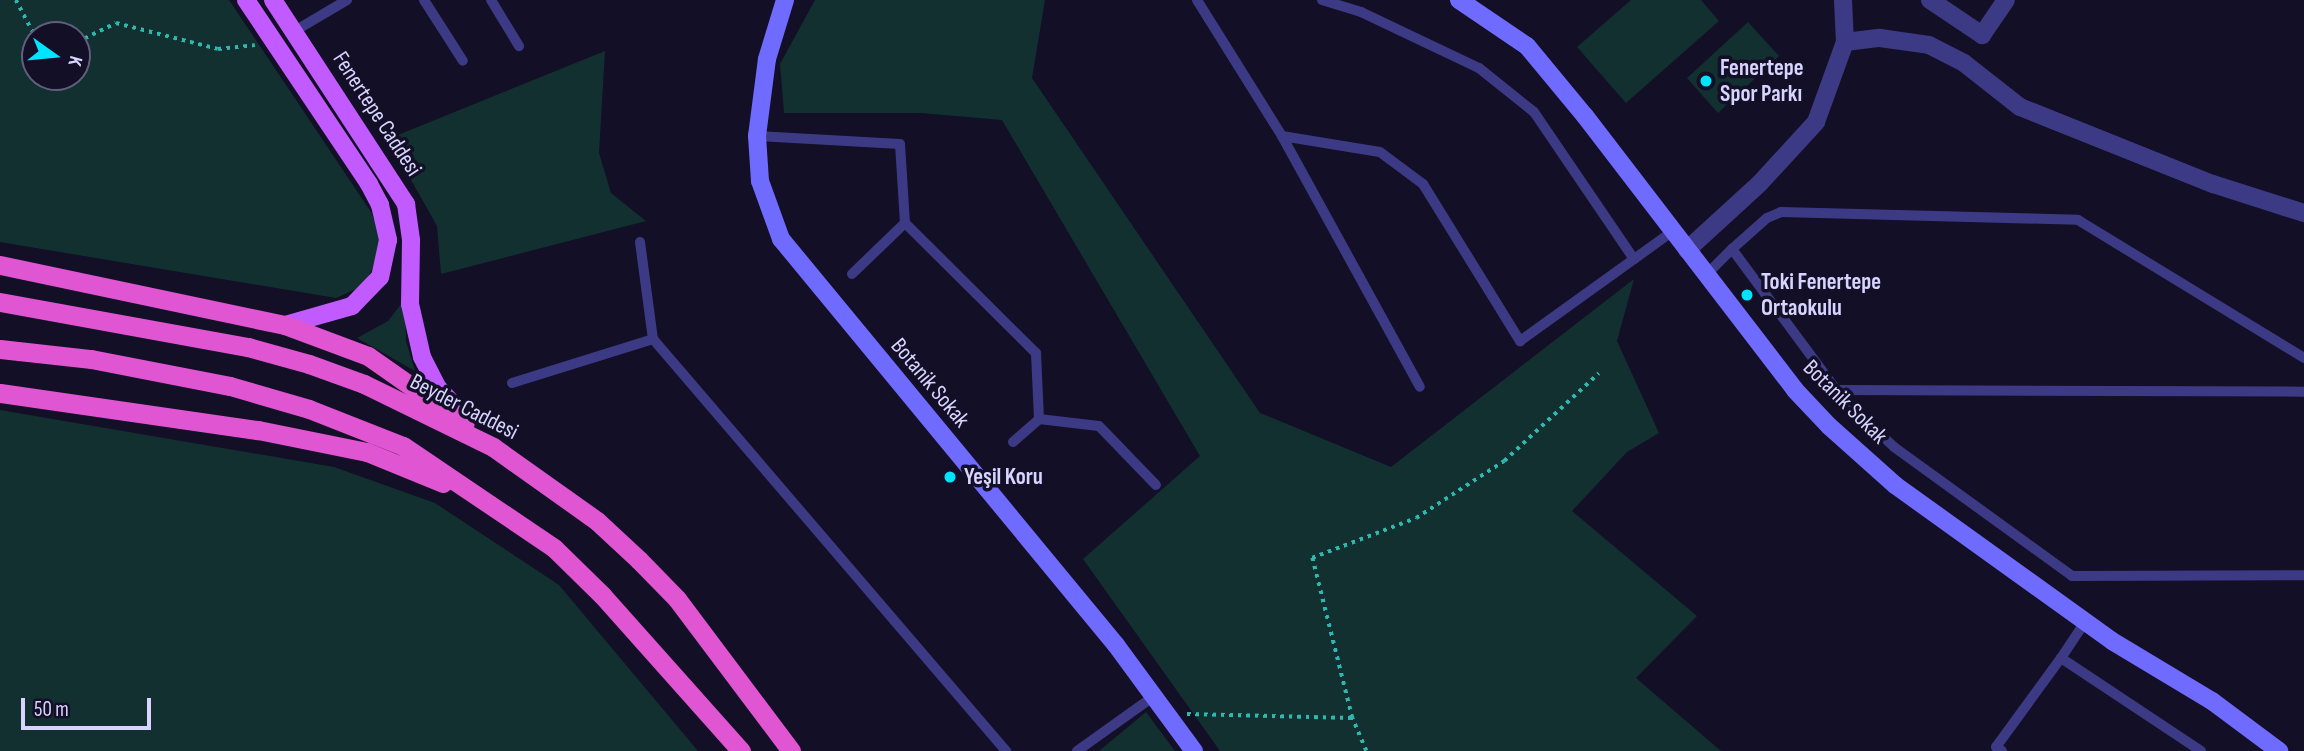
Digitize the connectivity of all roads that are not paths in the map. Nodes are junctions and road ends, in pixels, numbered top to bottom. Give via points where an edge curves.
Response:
1 (246, 0) edge
2 (273, 0) edge
3 (347, 0) edge
4 (424, 0) edge
5 (491, 0) edge
6 (785, 0) edge
7 (1197, 0) edge
8 (1322, 0) edge
9 (1459, 0) edge
10 (1843, 0) edge
11 (1930, 0) edge
12 (2006, 0) edge
13 (293, 32) junction
14 (1845, 42) junction
15 (274, 43) junction
16 (519, 46) dead end
17 (463, 61) dead end
18 (757, 136) junction
19 (1282, 136) junction
20 (2304, 213) edge
21 (905, 223) junction
22 (1673, 231) junction
23 (640, 242) dead end
24 (1731, 249) junction
25 (1687, 250) junction
26 (1634, 259) junction
27 (0, 265) edge
28 (852, 274) dead end
29 (1706, 275) junction
30 (0, 302) edge
31 (285, 325) junction
32 (653, 339) junction
33 (0, 349) edge
34 (2304, 358) edge
35 (512, 383) dead end
36 (1420, 387) dead end
37 (1837, 390) junction
38 (2304, 392) edge
39 (0, 393) edge
40 (1039, 419) junction
41 (1013, 442) dead end
42 (493, 447) junction
43 (1156, 485) dead end
44 (469, 492) junction
45 (2304, 575) edge
46 (2085, 622) junction
47 (2061, 658) junction
48 (1154, 696) junction
49 (741, 751) edge
50 (791, 751) edge
51 (1006, 751) edge
52 (1077, 751) edge
53 (1194, 751) edge
54 (2002, 751) edge
55 (2201, 751) edge
56 (2279, 751) edge

1 - 15 main road, Fenertepe Caddesi
2 - 13 main road, Fenertepe Caddesi
3 - 13 lane
4 - 17 lane
5 - 16 lane
6 - 18 main road, Botanik Sokak via 767,59
7 - 19 lane
8 - 26 lane via 1361,12 1479,68 1534,112
9 - 22 main road, Botanik Sokak via 1527,46
10 - 14 street
11 - 12 street via 1983,35
13 - 15 main road
13 - 42 main road, Fenertepe Caddesi via 406,204 411,241 410,304 422,357 438,388
14 - 20 street via 1880,38 1929,45 1964,63 2020,107 2213,184
14 - 25 street via 1816,122 1760,183
15 - 31 main road, Fenertepe Caddesi via 369,184 380,205 388,240 380,277 358,301 337,312
18 - 21 lane via 900,144
18 - 48 main road, Botanik Sokak via 760,181 781,239
19 - 26 lane via 1380,152 1423,184 1520,341
19 - 36 lane
21 - 28 lane
21 - 40 lane via 1036,353
22 - 25 main road, Botanik Sokak
22 - 26 lane
23 - 32 lane
24 - 29 lane
24 - 34 lane via 1767,218 1781,212 2078,220
24 - 37 lane
25 - 29 main road, Botanik Sokak
27 - 31 highway
29 - 46 main road, Botanik Sokak via 1829,426 1895,485
30 - 42 highway, Beyder Caddesi via 248,347 309,364 364,384
31 - 42 highway via 368,356 423,391
32 - 35 lane
32 - 51 lane
33 - 44 highway via 91,359 230,386 309,409 403,446
37 - 38 lane
37 - 45 lane via 1905,455 2072,576
39 - 44 highway via 258,430 367,452
40 - 41 lane
40 - 43 lane via 1099,426
42 - 50 highway, Beyder Caddesi via 597,521 658,579
44 - 49 highway via 554,548
46 - 47 lane
46 - 56 main road, Botanik Sokak via 2212,701
47 - 54 lane via 1996,747
47 - 55 lane
48 - 52 lane
48 - 53 main road, Botanik Sokak

